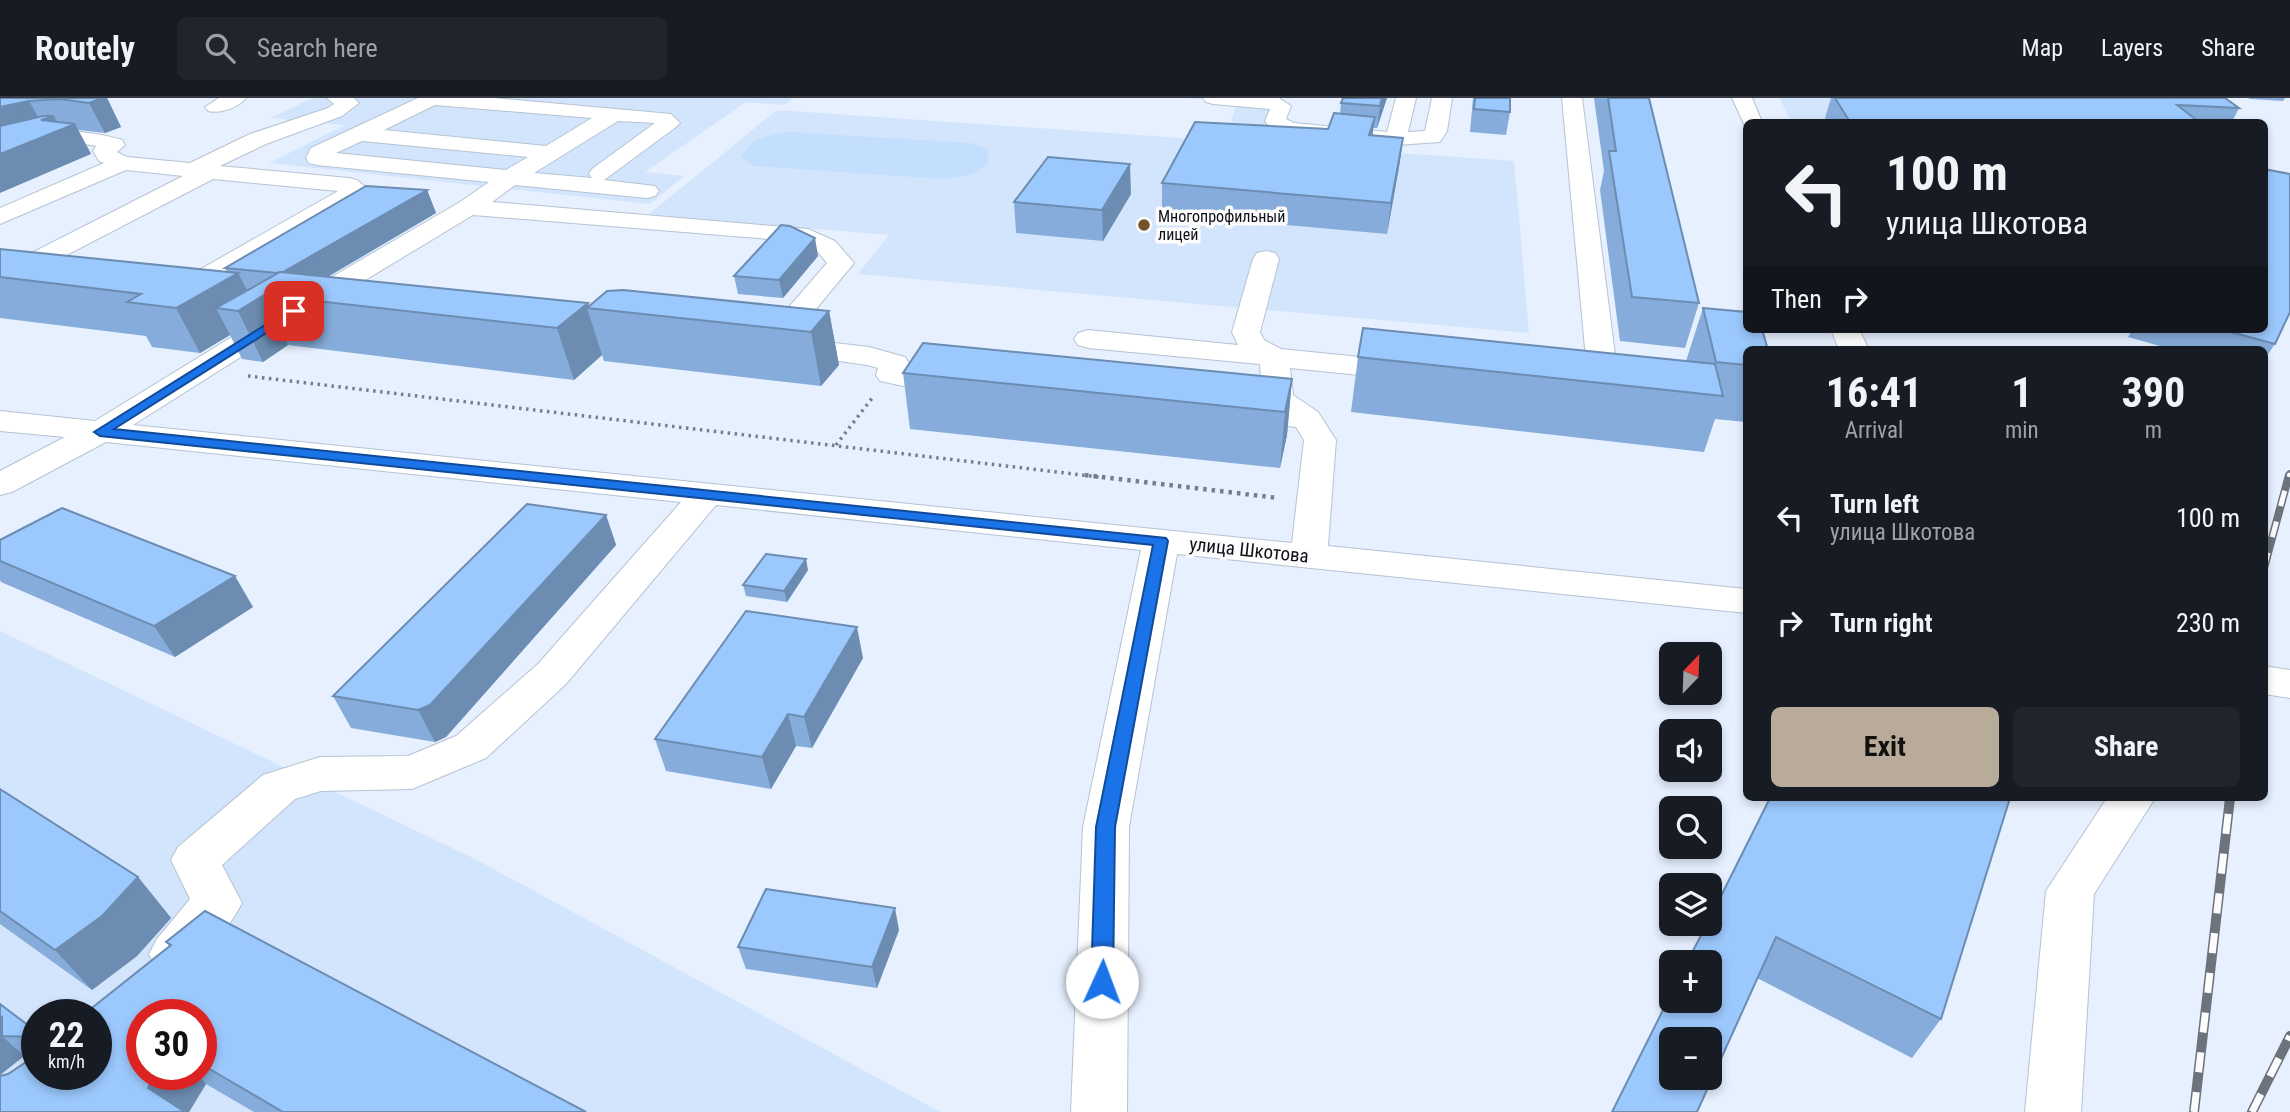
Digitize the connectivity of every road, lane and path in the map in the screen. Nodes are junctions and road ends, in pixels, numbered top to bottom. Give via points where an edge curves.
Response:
1 (236, 98) edge
2 (337, 98) edge
3 (1213, 98) edge
4 (1405, 98) edge
5 (1442, 98) edge
6 (1572, 98) edge
7 (1742, 98) edge
8 (215, 107) dead end
9 (398, 114) junction
10 (614, 114) junction
11 (1751, 119) edge
12 (586, 131) junction
13 (359, 134) junction
14 (1396, 139) junction
15 (0, 151) edge
16 (551, 153) junction
17 (123, 163) junction
18 (198, 172) junction
19 (600, 174) dead end
20 (511, 177) junction
21 (647, 191) dead end
22 (469, 207) junction
23 (0, 217) edge
24 (1266, 259) dead end
25 (0, 279) edge
26 (53, 285) edge
27 (212, 302) edge
28 (253, 306) edge
29 (294, 311) junction
30 (335, 315) edge
31 (1088, 339) dead end
32 (1274, 357) junction
33 (198, 370) junction
34 (891, 374) junction
35 (1439, 374) edge
36 (988, 385) edge
37 (1563, 387) edge
38 (1210, 408) edge
39 (1307, 419) junction
40 (0, 421) edge
41 (100, 432) junction
42 (836, 445) junction
43 (0, 485) edge
44 (707, 494) junction
45 (1314, 502) junction
46 (1161, 541) junction
47 (1309, 556) junction
48 (1743, 601) edge
49 (2268, 681) edge
50 (2290, 684) edge
51 (2130, 801) edge
52 (145, 986) edge
53 (1099, 1112) edge
54 (2053, 1112) edge

1 - 8 street
2 - 18 street via 349,103 258,139
3 - 14 street via 1275,103 1281,106 1275,121 1289,129
4 - 14 street
5 - 14 street via 1432,137
6 - 37 street via 1604,386 1590,390
7 - 11 street
9 - 10 street via 432,99
9 - 12 street
9 - 13 street
10 - 12 street
10 - 19 street via 664,118 669,123
12 - 16 street
13 - 16 street
13 - 20 street via 317,158
15 - 17 street via 46,136 63,137 114,145 104,151
16 - 20 street
17 - 18 street
17 - 23 street
18 - 25 street
18 - 27 street via 349,185 357,190 158,296
20 - 21 street
20 - 22 street
22 - 29 street
22 - 34 street via 799,234 826,246 841,263 759,343 882,360 894,363
24 - 32 street via 1245,332 1253,345
25 - 26 street
28 - 29 street
29 - 30 street
29 - 33 street
31 - 32 street
32 - 35 street
32 - 39 street via 1278,398
33 - 41 street
33 - 42 path
34 - 36 street
34 - 42 path
38 - 39 street
39 - 45 street via 1320,440
40 - 41 street, улица Шкотова
41 - 43 street
41 - 44 street, улица Шкотова
42 - 45 path
44 - 46 street, улица Шкотова
44 - 52 street via 552,674 471,747 412,772 320,774 279,787 195,860 217,903
45 - 47 street
46 - 47 street, улица Шкотова
46 - 53 street via 1106,827
47 - 48 street, улица Шкотова
49 - 50 street
51 - 54 street via 2070,891

